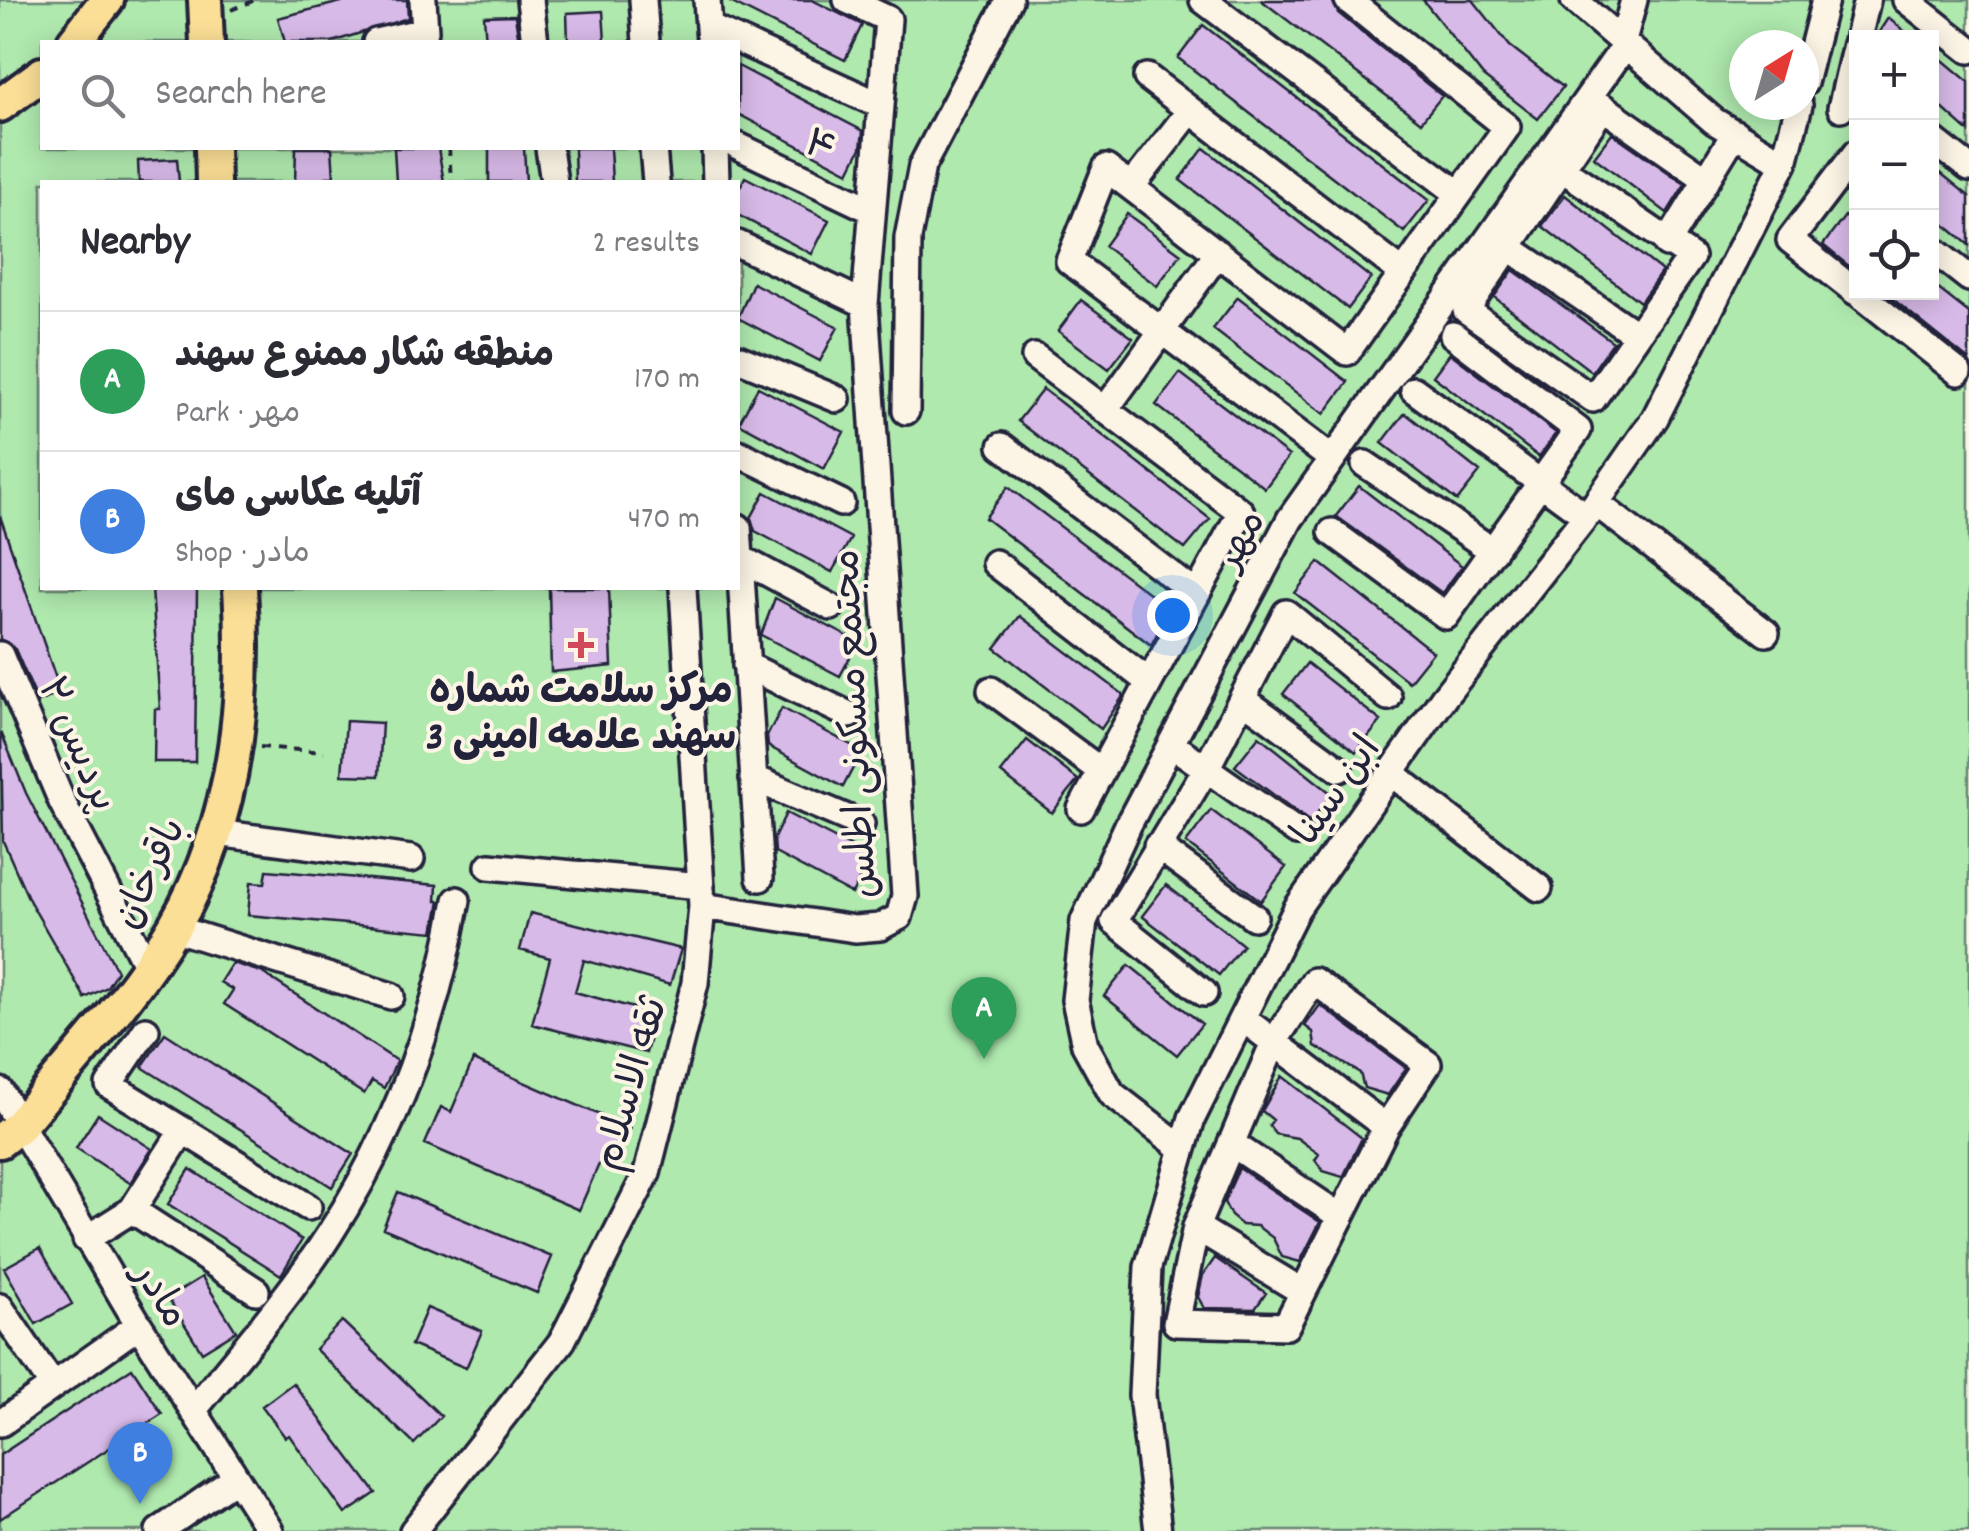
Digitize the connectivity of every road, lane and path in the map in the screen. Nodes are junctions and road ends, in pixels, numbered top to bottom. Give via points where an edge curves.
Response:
1 (107, 0) edge
2 (205, 0) edge
3 (423, 0) edge
4 (530, 0) edge
5 (643, 0) edge
6 (707, 0) edge
7 (847, 0) edge
8 (1009, 0) edge
9 (1202, 0) edge
10 (1348, 0) edge
11 (1574, 0) edge
12 (1634, 0) edge
13 (1825, 0) edge
14 (1867, 0) edge
15 (1906, 0) edge
16 (1818, 30) edge
17 (1860, 30) edge
18 (709, 35) edge
19 (76, 40) edge
20 (207, 40) edge
21 (384, 40) edge
22 (536, 40) edge
23 (646, 40) edge
24 (1623, 46) junction
25 (740, 48) edge
26 (1969, 50) edge
27 (40, 75) edge
28 (1146, 77) dead end
29 (0, 105) edge
30 (880, 105) junction
31 (1819, 107) edge
32 (1849, 108) edge
33 (1190, 110) junction
34 (1795, 120) edge
35 (1734, 133) junction
36 (1939, 144) edge
37 (740, 147) edge
38 (212, 150) edge
39 (449, 150) edge
40 (549, 150) edge
41 (653, 150) edge
42 (716, 150) edge
43 (1784, 163) junction
44 (1969, 168) edge
45 (1564, 170) junction
46 (213, 180) edge
47 (451, 180) edge
48 (554, 180) edge
49 (656, 180) edge
50 (716, 180) edge
51 (1706, 180) junction
52 (1848, 183) edge
53 (1131, 187) junction
54 (1459, 194) junction
55 (872, 210) junction
56 (1667, 244) junction
57 (740, 245) edge
58 (1507, 246) junction
59 (1218, 253) junction
60 (1939, 254) edge
61 (1403, 273) junction
62 (1969, 278) edge
63 (1849, 286) edge
64 (1867, 300) edge
65 (865, 304) junction
66 (1162, 331) junction
67 (1637, 335) junction
68 (1452, 336) dead end
69 (1034, 357) dead end
70 (740, 359) edge
71 (1958, 372) dead end
72 (1414, 390) dead end
73 (836, 399) dead end
74 (1105, 410) junction
75 (906, 411) dead end
76 (1002, 446) dead end
77 (740, 454) edge
78 (1332, 458) junction
79 (1365, 464) dead end
80 (1542, 484) junction
81 (841, 503) dead end
82 (1591, 510) junction
83 (1332, 532) dead end
84 (1493, 551) junction
85 (740, 558) edge
86 (995, 563) dead end
87 (240, 590) edge
88 (683, 590) edge
89 (1196, 594) junction
90 (832, 607) dead end
91 (1766, 633) dead end
92 (0, 655) edge
93 (746, 665) junction
94 (1149, 682) junction
95 (991, 690) dead end
96 (1388, 697) dead end
97 (1243, 700) junction
98 (849, 714) dead end
99 (1171, 744) junction
100 (235, 745) junction
101 (324, 752) dead end
102 (1206, 768) junction
103 (1339, 769) dead end
104 (1101, 771) junction
105 (1391, 773) junction
106 (753, 778) junction
107 (1080, 809) dead end
108 (861, 824) dead end
109 (1298, 832) dead end
110 (216, 833) junction
111 (1156, 846) junction
112 (411, 858) dead end
113 (489, 866) dead end
114 (760, 878) dead end
115 (1539, 888) dead end
116 (701, 896) junction
117 (457, 900) dead end
118 (1254, 917) dead end
119 (173, 928) junction
120 (148, 968) junction
121 (1204, 993) dead end
122 (391, 996) dead end
123 (1242, 1018) junction
124 (146, 1030) dead end
125 (1274, 1042) junction
126 (0, 1090) edge
127 (1386, 1127) junction
128 (183, 1130) junction
129 (10, 1134) edge
130 (1231, 1143) junction
131 (1182, 1148) junction
132 (308, 1207) dead end
133 (132, 1210) junction
134 (1340, 1217) junction
135 (1196, 1227) junction
136 (86, 1238) junction
137 (256, 1291) dead end
138 (1303, 1292) junction
139 (0, 1307) edge
140 (138, 1326) junction
141 (53, 1386) junction
142 (192, 1411) junction
143 (1, 1423) edge
144 (236, 1478) junction
145 (159, 1531) edge
146 (270, 1531) edge
147 (413, 1531) edge
148 (1158, 1531) edge

1 - 19 main road
2 - 20 main road
3 - 21 street via 425,30
4 - 22 street
5 - 23 street
6 - 18 street
7 - 30 street via 888,19
8 - 75 street via 922,166 908,238
9 - 54 street
10 - 54 street via 1507,126
11 - 24 street
12 - 24 street
13 - 16 street
14 - 17 street
15 - 26 street
24 - 35 street
24 - 78 street, مهر
25 - 30 street
27 - 29 main road
28 - 33 street
30 - 55 street
31 - 32 street
33 - 53 street
33 - 61 street
34 - 43 street, ابن سینا
35 - 43 street
35 - 51 street
36 - 44 street
37 - 55 street, ۴
38 - 46 main road
39 - 47 path
40 - 48 street
41 - 49 street
42 - 50 street
43 - 82 street, ابن سینا via 1654,418
45 - 51 street via 1603,108
45 - 56 street
45 - 58 street
51 - 56 street
52 - 63 street via 1790,240
53 - 59 street
53 - 66 street via 1106,168 1068,261
54 - 61 street
55 - 65 street
56 - 67 street via 1690,256
57 - 65 street
58 - 67 street
58 - 67 street via 1466,310 1594,399
59 - 61 street via 1346,352
59 - 66 street
60 - 62 street
64 - 71 street
65 - 116 street, مجتمع مسکونی اطلس via 905,882 899,917 880,927 855,928
66 - 74 street
66 - 78 street
68 - 80 street via 1578,430
69 - 74 street
70 - 73 street
72 - 80 street
74 - 89 street via 1240,512
76 - 89 street
77 - 81 street
78 - 99 street, مهر via 1290,519
79 - 84 street
80 - 82 street
80 - 84 street
82 - 91 street
82 - 105 street, ابن سینا
83 - 84 street via 1446,616
85 - 90 street
85 - 93 street
86 - 94 street
87 - 100 main road, باقرخان via 244,658
88 - 116 street, ثقه الاسلام
89 - 94 street
92 - 120 street, پردیس ۲ via 62,802
93 - 98 street
93 - 106 street
94 - 104 street
95 - 104 street
96 - 97 street via 1286,613
97 - 102 street
97 - 103 street
99 - 102 street
99 - 131 street, مهر via 1084,921 1075,1000 1085,1045 1112,1094
100 - 101 path
100 - 110 main road, باقرخان
102 - 109 street
102 - 111 street
104 - 107 street
105 - 115 street
105 - 123 street, ابن سینا via 1297,908
106 - 108 street
106 - 114 street
110 - 112 street
110 - 119 main road, باقرخان
111 - 118 street
111 - 121 street via 1114,921
113 - 116 street
116 - 147 street, ثقه الاسلام via 695,983 647,1172 562,1342
117 - 142 street via 427,1026 374,1160 328,1237
119 - 120 main road, باقرخان
119 - 122 street
120 - 129 main road, باقرخان
123 - 125 street
123 - 131 street, ابن سینا
124 - 128 street via 109,1085
125 - 127 street
125 - 127 street via 1314,981 1428,1064
125 - 130 street
126 - 129 street, مادر
127 - 134 street
128 - 132 street
128 - 133 street
129 - 136 street, مادر
130 - 134 street
130 - 135 street
131 - 148 street, ابن سینا via 1148,1267 1142,1395
133 - 136 street
133 - 137 street
134 - 138 street
135 - 138 street
135 - 138 street via 1176,1323 1286,1326
136 - 140 street, مادر
139 - 141 street
140 - 141 street
140 - 142 street, مادر
141 - 143 street
142 - 144 street, مادر
144 - 145 street
144 - 146 street, مادر

